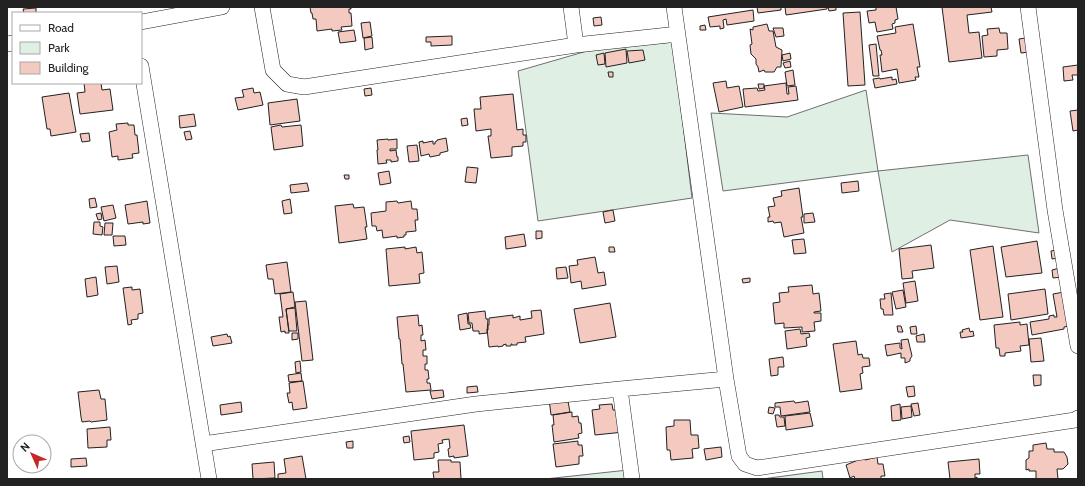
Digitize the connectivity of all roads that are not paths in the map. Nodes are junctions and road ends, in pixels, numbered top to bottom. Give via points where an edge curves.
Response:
1 (222, 7) edge
2 (262, 7) edge
3 (571, 7) edge
4 (674, 7) edge
5 (1028, 7) edge
6 (142, 22) edge
7 (678, 34) junction
8 (576, 45) junction
9 (142, 72) edge
10 (1078, 346) edge
11 (726, 379) junction
12 (620, 389) junction
13 (1078, 418) edge
14 (203, 444) junction
15 (209, 479) edge
16 (632, 479) edge

1 - 6 street
2 - 8 street via 273,70 287,84 304,87
3 - 8 street
4 - 7 street
5 - 10 street via 1055,210
7 - 8 street
7 - 11 street
9 - 14 street
11 - 12 street
11 - 13 street via 740,456 745,464 757,468
12 - 14 street via 476,404
12 - 16 street
14 - 15 street

